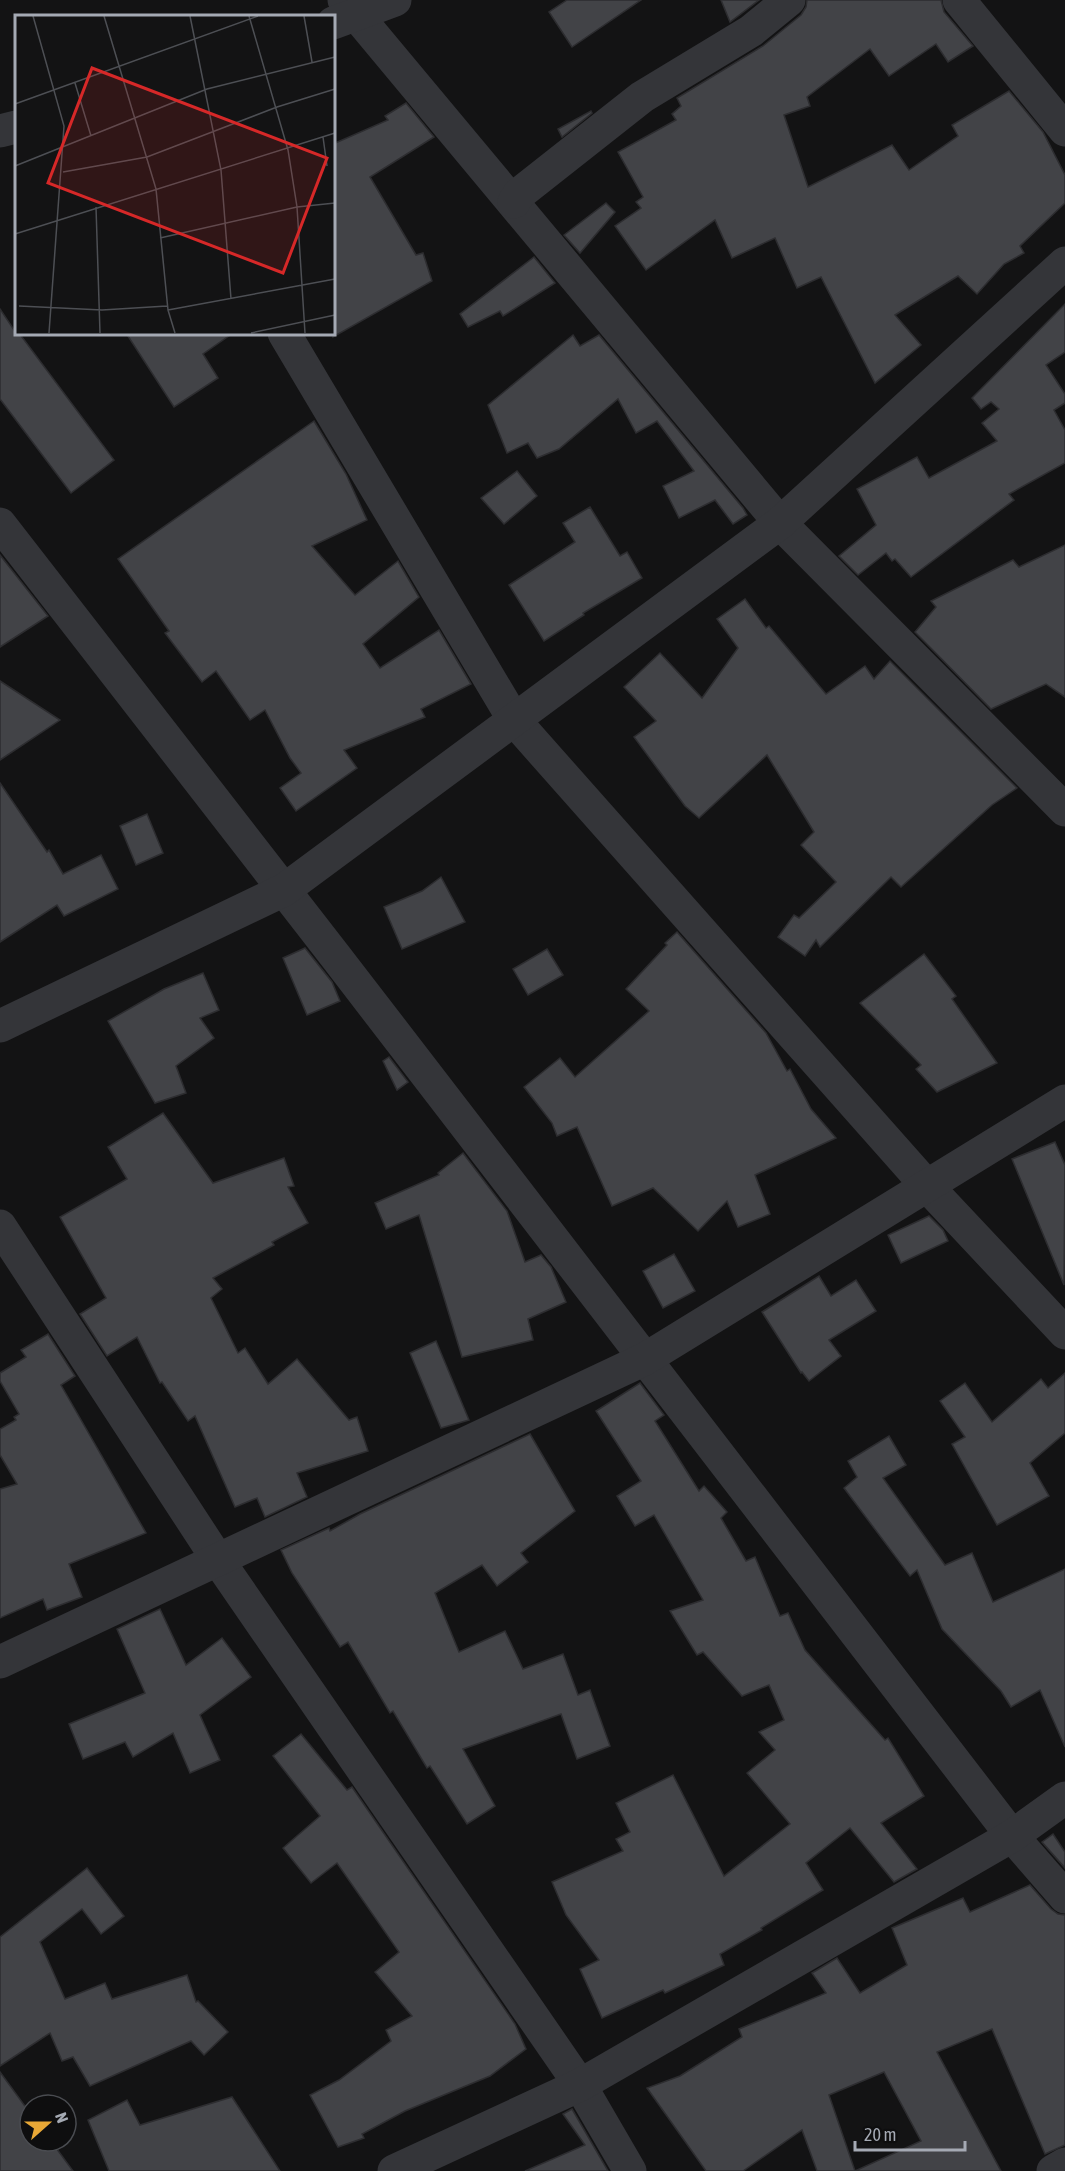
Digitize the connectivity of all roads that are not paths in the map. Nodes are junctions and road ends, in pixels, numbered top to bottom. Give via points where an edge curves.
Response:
1 (395, 0) edge
2 (789, 0) edge
3 (959, 0) edge
4 (345, 12) edge
5 (15, 127) edge
6 (1065, 130) edge
7 (0, 131) edge
8 (514, 202) junction
9 (1065, 263) edge
10 (285, 334) edge
11 (780, 523) junction
12 (0, 524) edge
13 (514, 720) junction
14 (1065, 810) edge
15 (284, 890) junction
16 (0, 1026) edge
17 (1065, 1101) edge
18 (927, 1186) junction
19 (0, 1226) edge
20 (1065, 1334) edge
21 (645, 1359) junction
22 (218, 1560) junction
23 (0, 1662) edge
24 (1065, 1798) edge
25 (1012, 1836) junction
26 (1065, 1897) edge
27 (580, 2085) junction
28 (1065, 2164) edge
29 (394, 2171) edge
30 (630, 2171) edge
31 (1053, 2171) edge

1 - 4 street
2 - 8 street via 751,31 642,97 519,194
3 - 6 street
4 - 8 street
5 - 7 street
8 - 11 street
9 - 11 street
10 - 13 street
11 - 13 street
11 - 14 street
12 - 15 street
13 - 15 street
13 - 18 street
15 - 16 street
15 - 21 street
17 - 18 street
18 - 20 street
18 - 21 street
19 - 22 street
21 - 22 street
21 - 25 street
22 - 23 street
22 - 27 street
24 - 25 street
25 - 26 street
25 - 27 street
27 - 29 street
27 - 30 street
28 - 31 street

